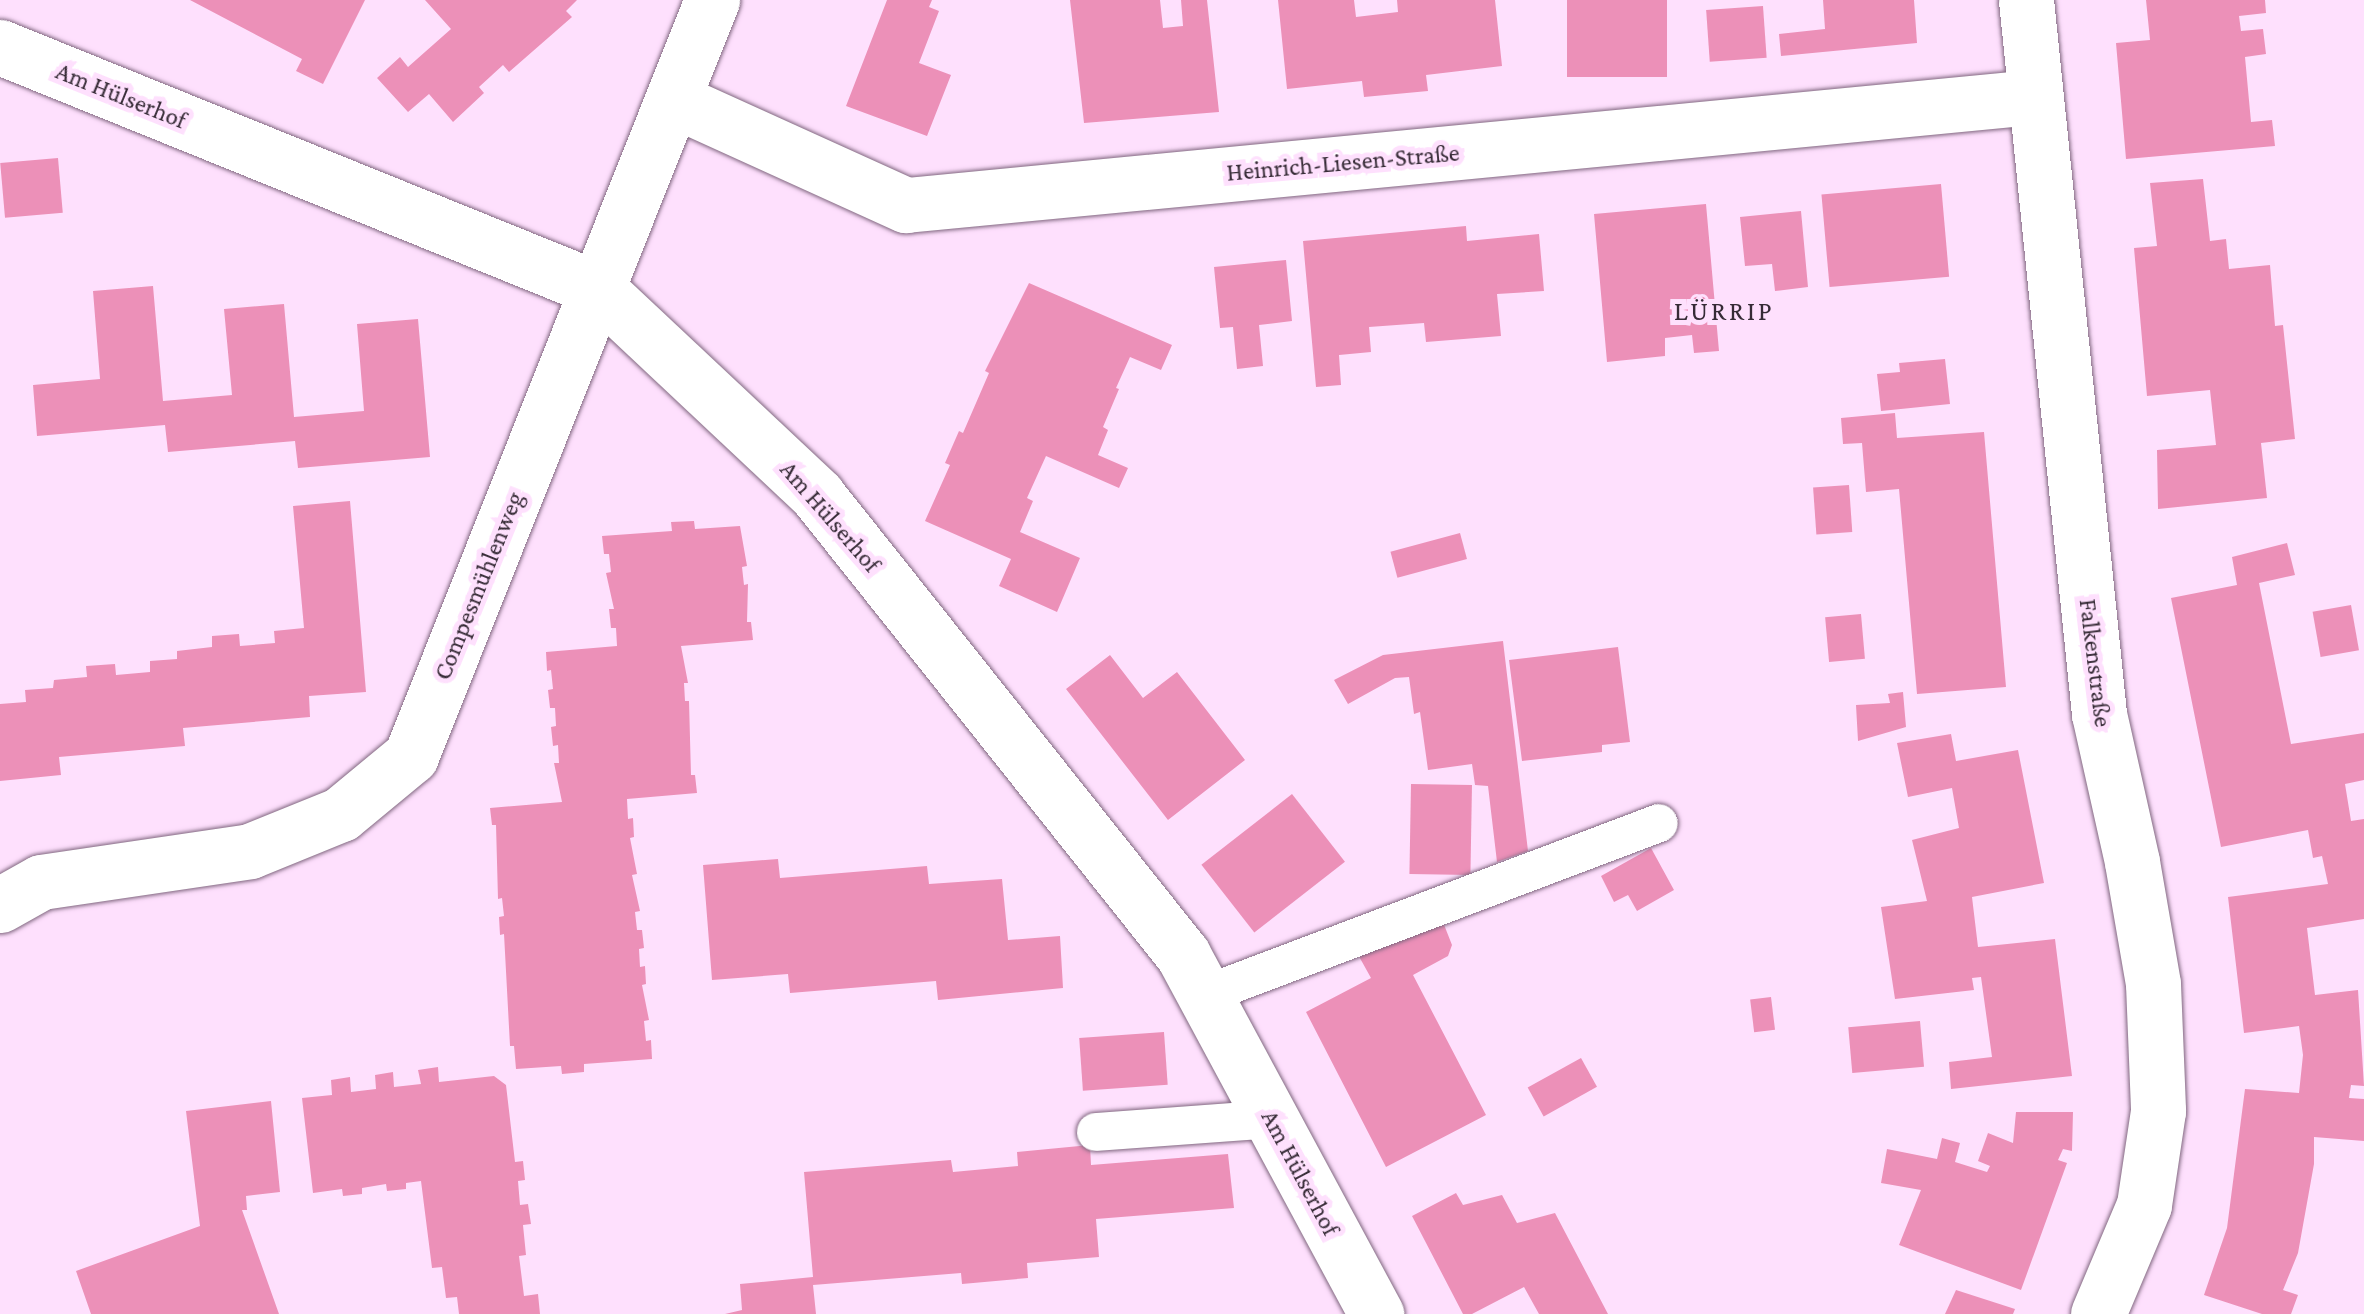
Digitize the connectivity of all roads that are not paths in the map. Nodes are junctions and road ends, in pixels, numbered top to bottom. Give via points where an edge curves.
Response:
1 (712, 0) edge
2 (2026, 0) edge
3 (0, 47) edge
4 (2034, 97) junction
5 (674, 100) junction
6 (598, 289) junction
7 (1659, 823) dead end
8 (0, 905) edge
9 (1204, 995) junction
10 (1272, 1119) junction
11 (1096, 1132) dead end
12 (1376, 1314) edge
13 (2098, 1314) edge

1 - 5 street, Compesmühlenweg
2 - 4 street, Falkenstraße
3 - 6 street, Am Hülserhof
4 - 5 street, Heinrich-Liesen-Straße via 906,205
4 - 13 street, Falkenstraße via 2099,714 2153,984 2158,1112 2144,1205
5 - 6 street, Compesmühlenweg
6 - 8 street, Compesmühlenweg via 410,756 342,814 250,851 41,882
6 - 9 street, Am Hülserhof via 817,496 1183,955
7 - 9 lane
9 - 10 street, Am Hülserhof
10 - 11 lane
10 - 12 street, Am Hülserhof

